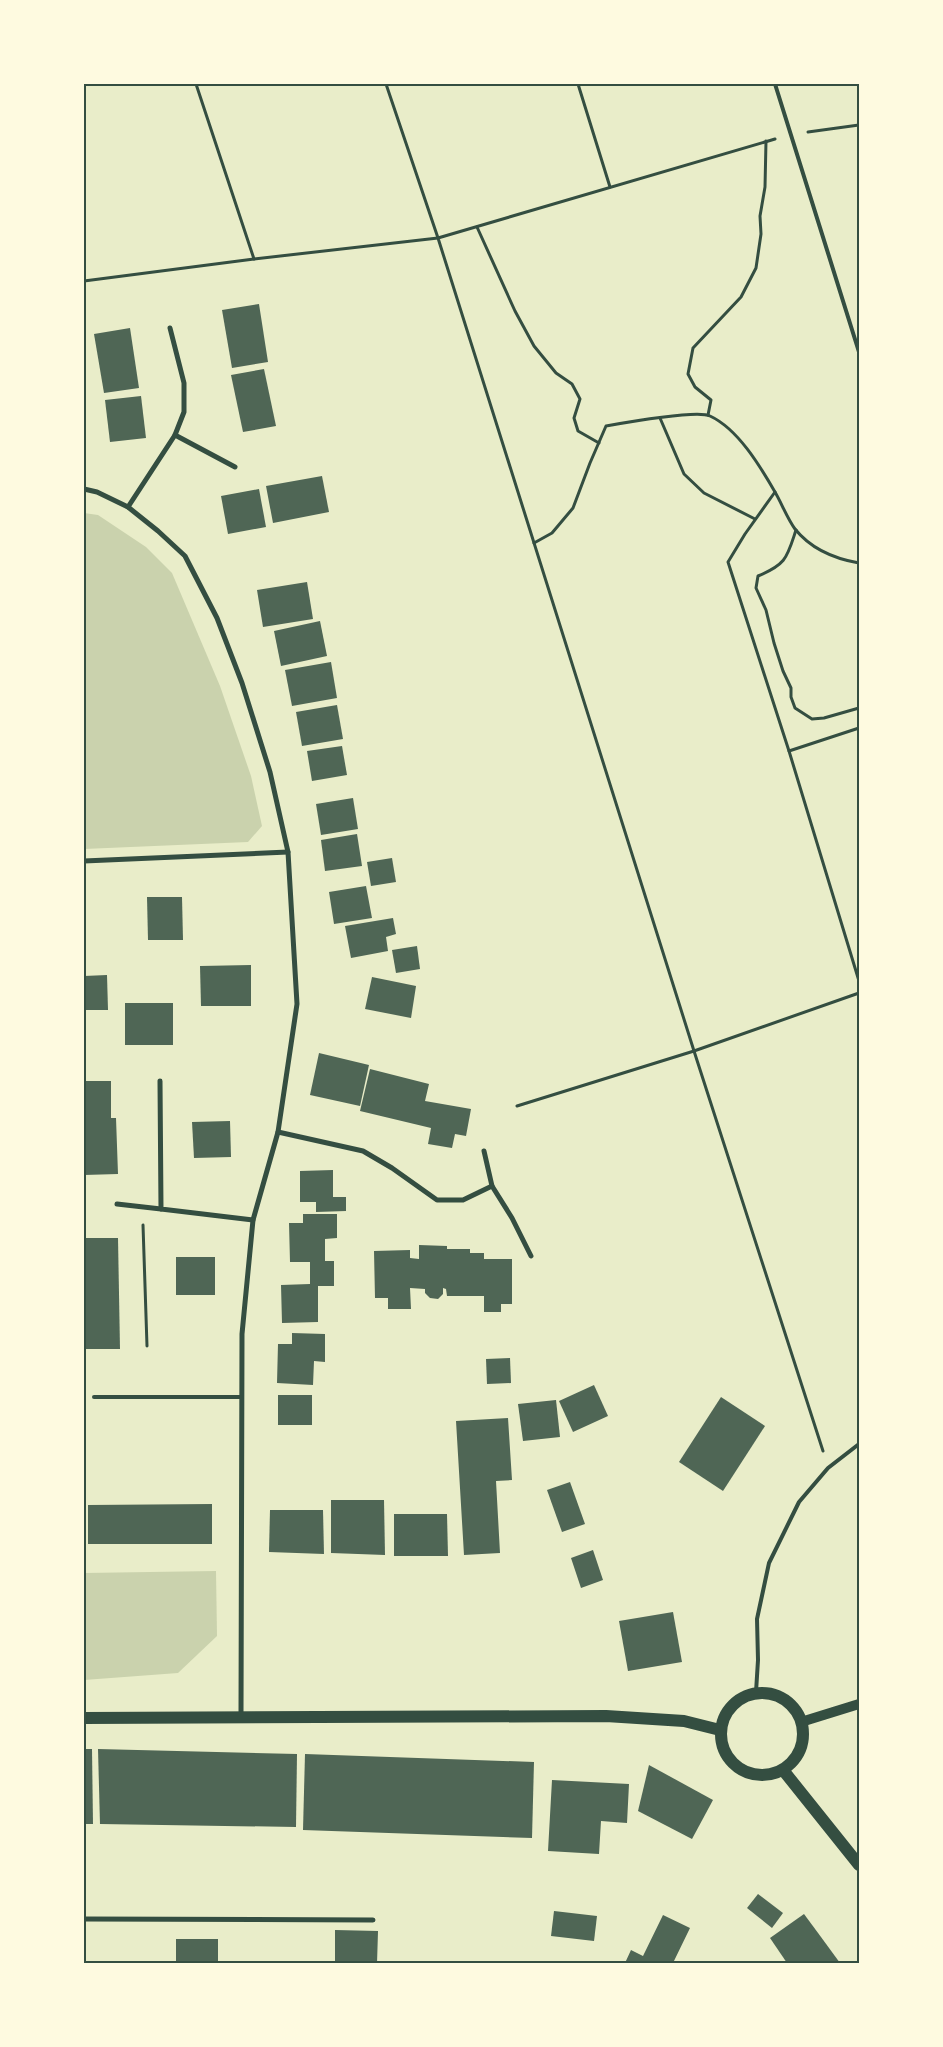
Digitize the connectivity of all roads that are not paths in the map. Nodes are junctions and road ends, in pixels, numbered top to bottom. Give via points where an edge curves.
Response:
1 (775, 84) edge
2 (170, 328) dead end
3 (859, 352) edge
4 (176, 435) junction
5 (234, 467) dead end
6 (84, 489) edge
7 (128, 507) junction
8 (288, 852) junction
9 (84, 861) edge
10 (160, 1081) dead end
11 (278, 1132) junction
12 (484, 1151) dead end
13 (492, 1186) junction
14 (117, 1204) dead end
15 (162, 1209) junction
16 (253, 1220) junction
17 (531, 1256) dead end
18 (94, 1397) dead end
19 (242, 1397) junction
20 (859, 1444) edge
21 (756, 1692) junction
22 (859, 1704) edge
23 (84, 1718) edge
24 (241, 1718) junction
25 (801, 1722) junction
26 (720, 1730) junction
27 (783, 1770) junction
28 (859, 1865) edge
29 (84, 1919) edge
30 (373, 1920) dead end

1 - 3 lane
2 - 4 street via 184,383 184,412
4 - 5 street
4 - 7 street
6 - 7 street via 98,492
7 - 8 street via 185,556 217,618 270,772
8 - 9 street
8 - 11 street via 297,1004
10 - 15 street
11 - 13 street via 363,1151 437,1200 463,1200
11 - 16 street
12 - 13 street
13 - 17 street
14 - 15 street
15 - 16 street
16 - 19 street via 242,1334
18 - 19 lane
19 - 24 street
20 - 21 lane via 828,1468 799,1502 769,1564 757,1618
21 - 25 main road via 768,1692 789,1702
21 - 26 main road via 738,1701 726,1715
22 - 25 main road
23 - 24 main road
24 - 26 main road via 606,1716 684,1721
25 - 27 main road via 800,1751
26 - 27 main road via 721,1744 737,1768 758,1776
27 - 28 main road
29 - 30 street

